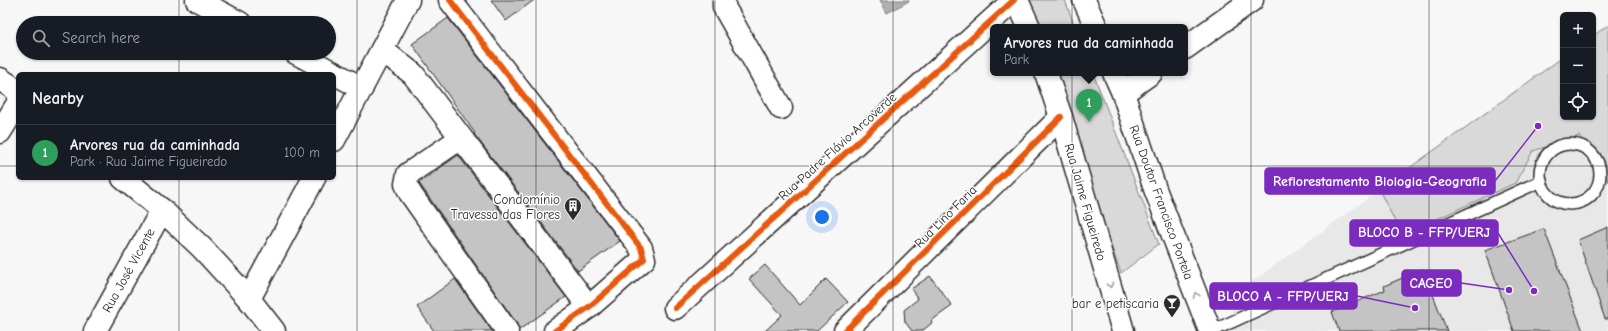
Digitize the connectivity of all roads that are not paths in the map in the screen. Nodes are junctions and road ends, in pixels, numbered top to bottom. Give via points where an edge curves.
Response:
1 (197, 0) edge
2 (408, 0) edge
3 (450, 0) edge
4 (724, 0) edge
5 (1014, 0) edge
6 (1017, 0) edge
7 (1084, 0) edge
8 (1252, 0) edge
9 (227, 16) edge
10 (1028, 24) edge
11 (1095, 24) edge
12 (1188, 46) edge
13 (382, 50) junction
14 (309, 60) edge
15 (332, 72) edge
16 (336, 74) edge
17 (1047, 76) edge
18 (1115, 76) edge
19 (1147, 76) edge
20 (0, 78) edge
21 (362, 88) junction
22 (16, 90) edge
23 (1123, 93) junction
24 (16, 106) edge
25 (781, 108) dead end
26 (1061, 117) junction
27 (0, 132) edge
28 (336, 136) edge
29 (461, 138) junction
30 (125, 180) edge
31 (313, 180) edge
32 (1541, 181) junction
33 (162, 210) junction
34 (249, 299) junction
35 (589, 307) junction
36 (676, 308) dead end
37 (95, 331) edge
38 (274, 331) edge
39 (507, 331) edge
40 (555, 331) edge
41 (845, 331) edge
42 (1123, 331) edge
43 (1211, 331) edge

1 - 9 street
2 - 13 street
3 - 35 street via 641,248 644,258
4 - 25 street via 724,7
5 - 36 street, Rua Padre Flávio Arcoverde
6 - 10 street
7 - 11 street
8 - 12 street
13 - 21 street
13 - 29 street via 413,74
14 - 15 street
16 - 21 street
17 - 26 street, Rua Jaime Figueiredo
18 - 23 street, Rua Doutor Francisco Portela
19 - 23 street
20 - 22 street
21 - 28 street
43 -> 23 street, Rua Doutor Francisco Portela via 1155,189
24 - 27 street
26 - 41 street, Rua Lino Faria
26 -> 42 street, Rua Jaime Figueiredo
29 - 35 street
29 - 39 street via 408,174 406,184
30 - 33 street
31 - 34 street
32 - 32 lane via 1550,196 1559,202 1580,203 1589,198 1598,186 1600,165 1595,155 1587,148 1578,144 1563,144 1549,152 1543,160
32 - 43 lane
33 - 34 street via 202,248
33 - 37 street, Rua José Vicente
34 - 38 street
35 - 40 street

